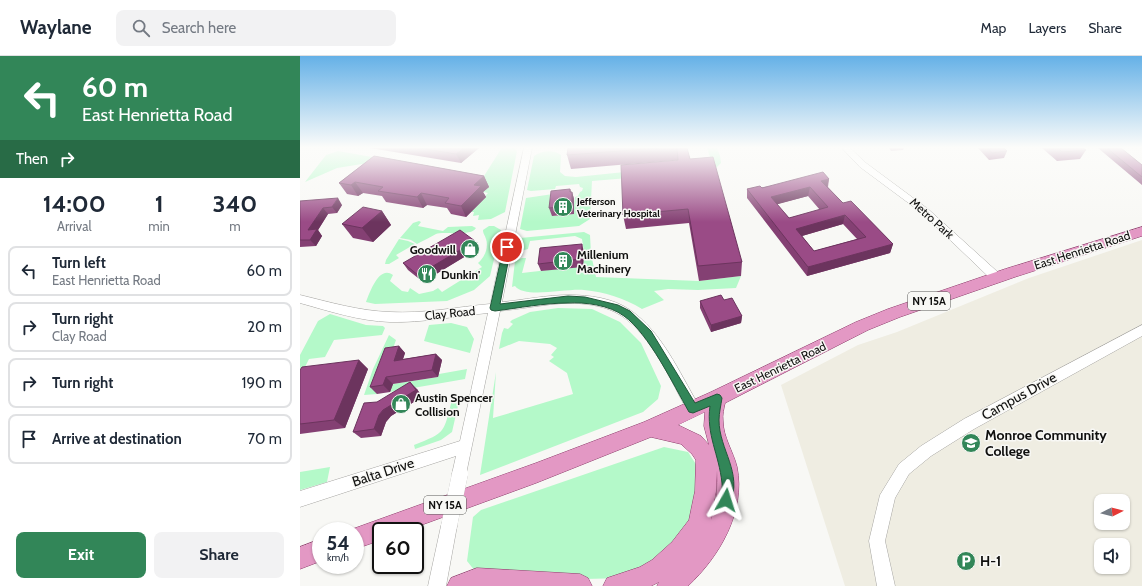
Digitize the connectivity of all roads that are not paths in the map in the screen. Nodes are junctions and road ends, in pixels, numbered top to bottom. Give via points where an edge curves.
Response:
1 (523, 173) edge
2 (873, 173) edge
3 (1142, 231) edge
4 (997, 278) junction
5 (300, 299) edge
6 (495, 308) junction
7 (1142, 330) edge
8 (717, 398) junction
9 (693, 408) junction
10 (651, 428) junction
11 (466, 446) junction
12 (300, 499) edge
13 (364, 535) edge
14 (312, 553) edge
15 (300, 558) edge
16 (437, 586) edge
17 (459, 586) edge
18 (580, 586) edge
19 (614, 586) edge
20 (669, 586) edge
21 (886, 586) edge

1 - 6 street
2 - 4 street, Metro Park via 925,211
3 - 4 main road, East Henrietta Road / NY 15A
4 - 8 main road, East Henrietta Road / NY 15A via 862,326
5 - 6 street, Clay Road via 355,313 390,317 429,316
6 - 9 street, Clay Road via 568,299 615,307 627,314 647,334
6 - 11 street
7 - 21 street, Campus Drive via 969,424 926,451 904,469 888,495 877,541
8 - 9 main road, East Henrietta Road / NY 15A
8 - 20 main road via 713,420 729,488 720,524 699,559
9 - 10 main road, East Henrietta Road / NY 15A
10 - 13 main road, East Henrietta Road / NY 15A via 536,473
10 - 19 main road via 680,433 704,454 708,475 704,502 697,528 677,554 659,569
11 - 12 street, Balta Drive
11 - 16 street, bridge
14 - 15 main road
17 - 18 main road via 477,580

